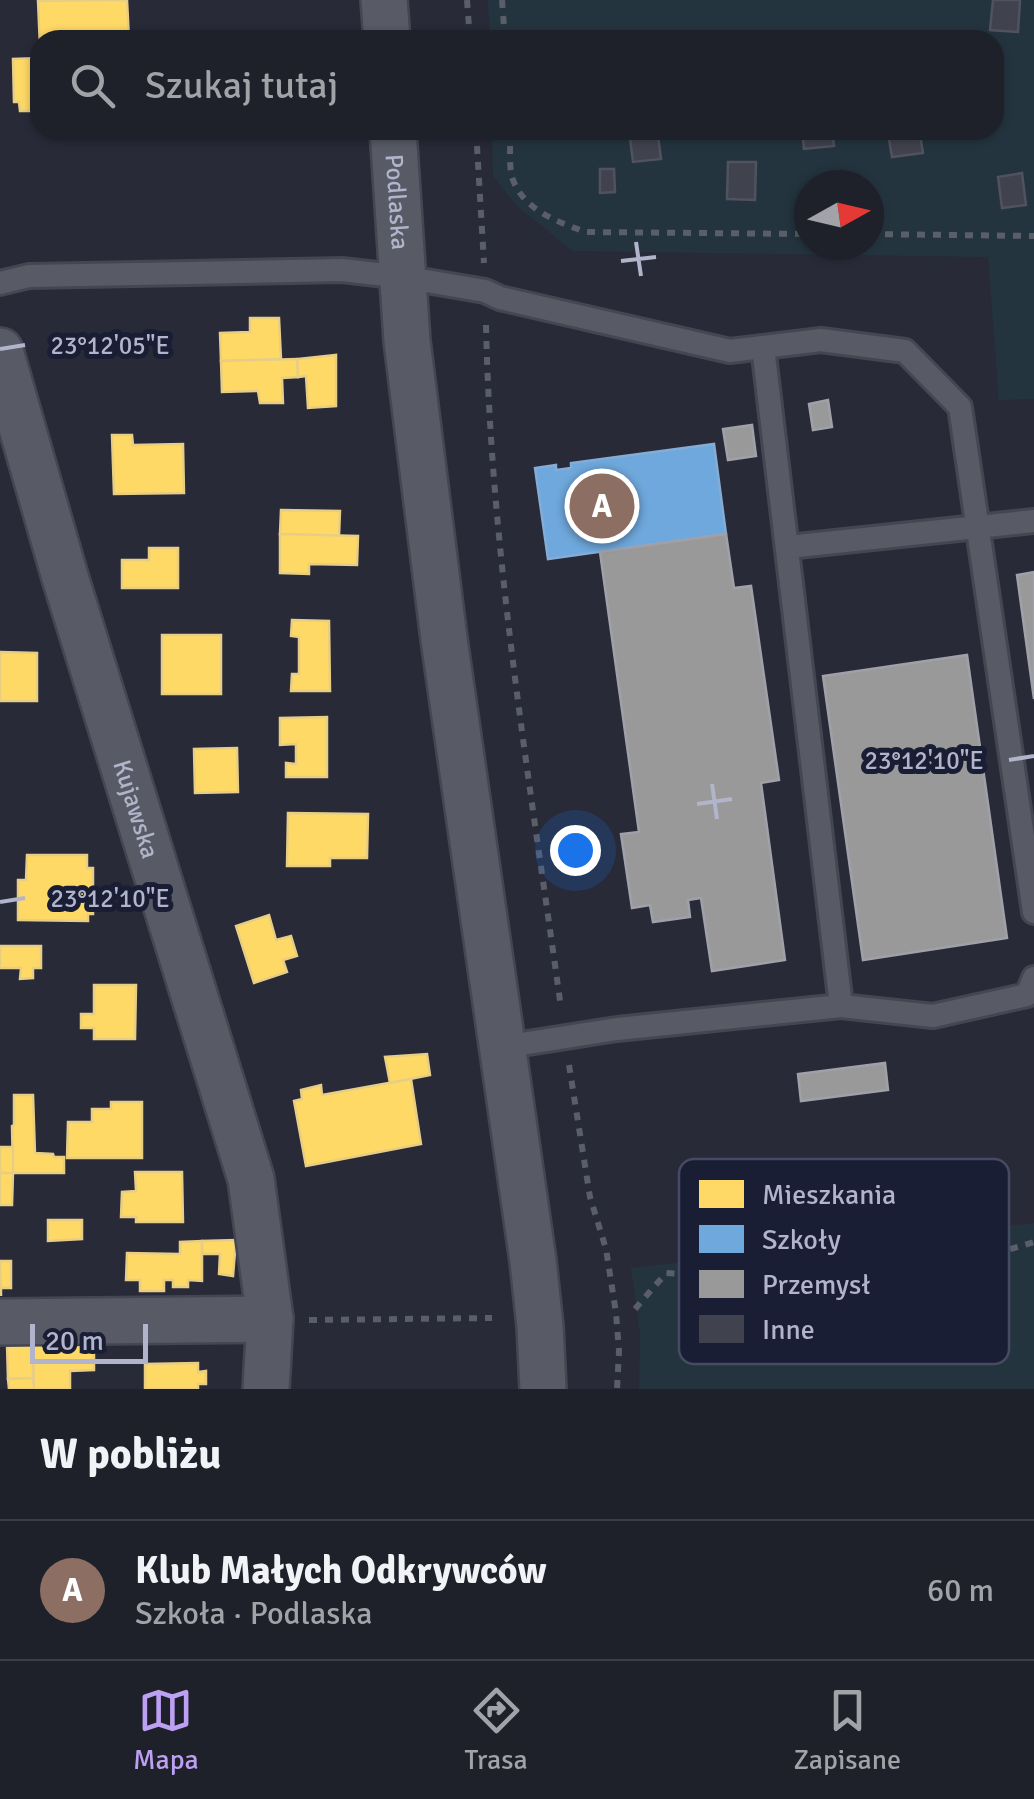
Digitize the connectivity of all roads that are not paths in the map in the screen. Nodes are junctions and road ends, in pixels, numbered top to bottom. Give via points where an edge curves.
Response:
1 (384, 0) edge
2 (386, 30) edge
3 (394, 140) edge
4 (403, 277) junction
5 (0, 284) edge
6 (764, 347) junction
7 (2, 369) edge
8 (1034, 521) edge
9 (978, 528) junction
10 (788, 548) junction
11 (1034, 912) edge
12 (1034, 978) edge
13 (841, 1006) junction
14 (502, 1048) junction
15 (270, 1319) junction
16 (0, 1322) edge
17 (266, 1389) edge
18 (543, 1389) edge

1 - 2 street
3 - 4 street, Podlaska
4 - 5 lane via 325,271 29,276
4 - 6 lane via 730,350
4 - 14 street, Podlaska via 442,620
6 - 9 lane via 821,340 905,352 960,407
6 - 10 lane
7 - 15 street, Kujawska via 251,1179
8 - 9 lane
9 - 10 lane
9 - 11 lane
10 - 13 lane
12 - 13 lane via 1027,995 933,1016
13 - 14 lane
14 - 18 street, Podlaska
15 - 16 street
15 - 17 street, Kujawska

